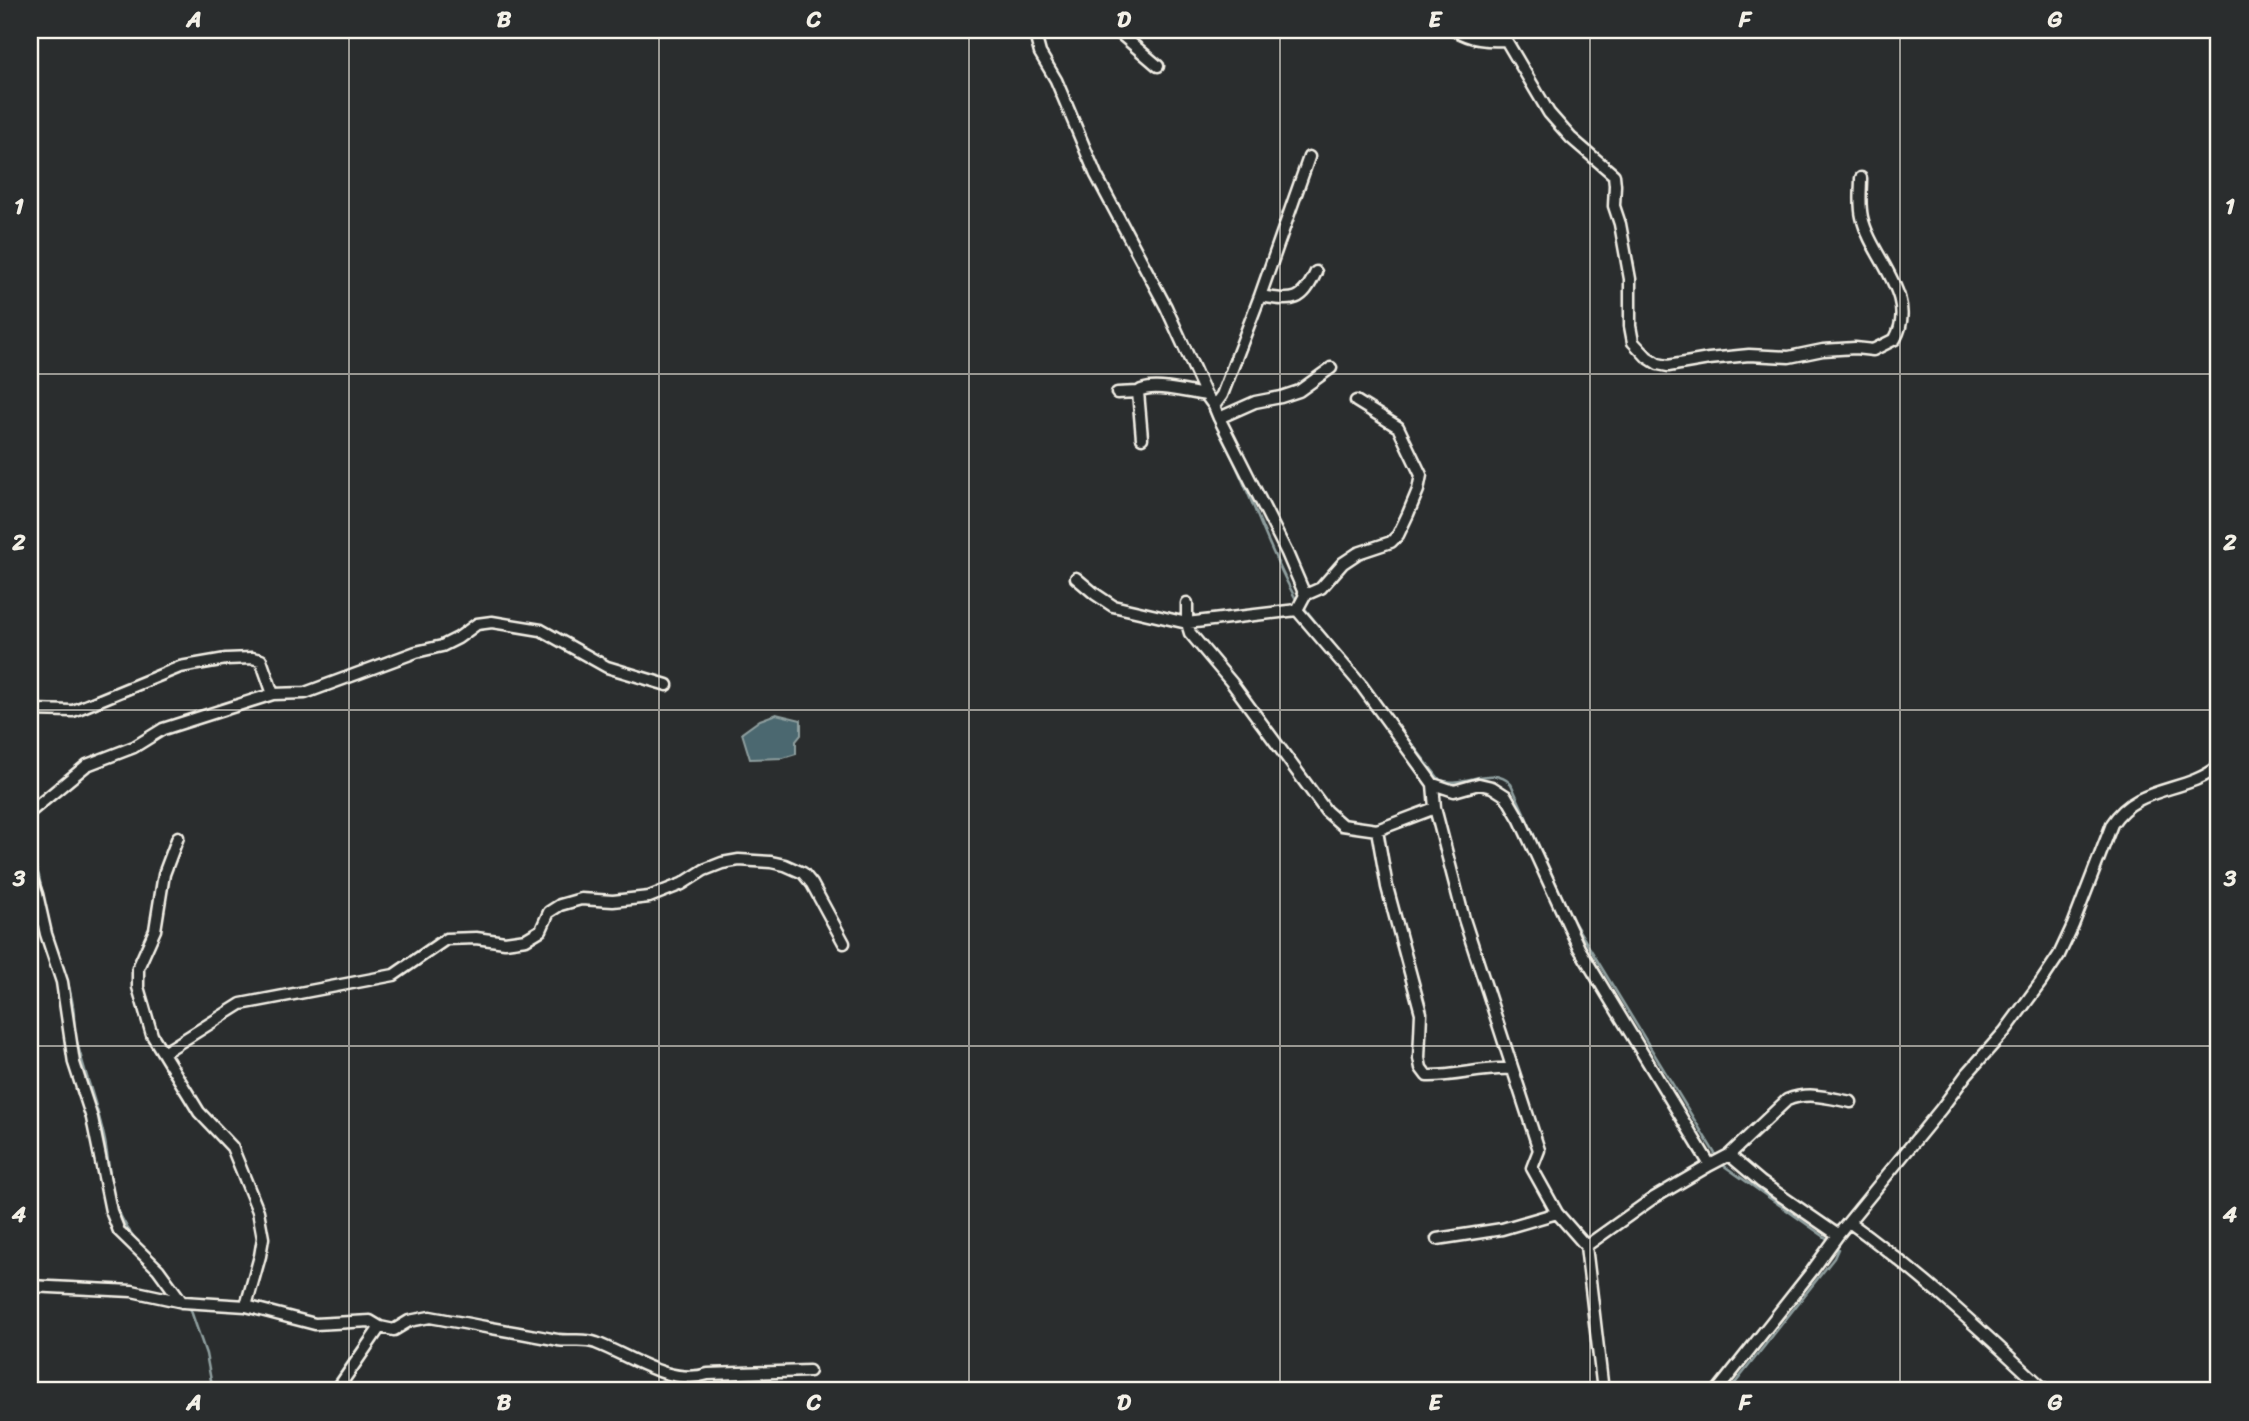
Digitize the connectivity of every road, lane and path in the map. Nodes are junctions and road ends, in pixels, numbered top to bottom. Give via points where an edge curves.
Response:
1 (1040, 30) edge
2 (1116, 30) edge
3 (1455, 30) edge
4 (1158, 66) dead end
5 (1310, 157) dead end
6 (1861, 178) dead end
7 (1316, 272) dead end
8 (1260, 296) junction
9 (1331, 368) dead end
10 (1138, 392) junction
11 (1117, 393) dead end
12 (1206, 395) junction
13 (1356, 401) dead end
14 (1214, 406) junction
15 (1220, 418) junction
16 (1142, 438) dead end
17 (1076, 578) dead end
18 (1187, 603) dead end
19 (1301, 603) junction
20 (1187, 623) junction
21 (667, 685) dead end
22 (273, 694) junction
23 (30, 710) edge
24 (2219, 766) edge
25 (1433, 784) junction
26 (1435, 808) junction
27 (30, 811) edge
28 (1377, 830) junction
29 (178, 837) dead end
30 (30, 873) edge
31 (844, 943) dead end
32 (163, 1053) junction
33 (1512, 1069) junction
34 (1851, 1102) dead end
35 (1719, 1160) junction
36 (1557, 1213) junction
37 (1849, 1222) junction
38 (1437, 1239) dead end
39 (1834, 1240) junction
40 (1586, 1246) junction
41 (30, 1286) edge
42 (182, 1302) junction
43 (246, 1306) junction
44 (380, 1327) junction
45 (808, 1371) dead end
46 (336, 1391) edge
47 (1603, 1391) edge
48 (1717, 1391) edge
49 (2046, 1391) edge

1 - 12 street via 1040,53
2 - 4 street
3 - 6 street via 1484,41 1506,40 1549,113 1614,175 1614,206 1630,279 1633,342 1658,364 1873,350 1895,339 1902,320 1898,292 1862,216
5 - 8 street
7 - 8 street via 1308,289 1297,298
8 - 14 street
9 - 15 street via 1298,391 1255,402
10 - 11 street
10 - 12 street via 1151,388
10 - 16 street
12 - 14 street
13 - 19 street via 1398,427 1421,475 1418,491 1391,542 1343,562
14 - 15 street
15 - 19 street via 1287,553
17 - 20 street via 1113,606
18 - 20 street
19 - 20 street
19 - 25 street
20 - 28 street via 1190,633 1326,811 1342,825
21 - 22 street via 607,667 541,629 492,622 477,624 442,646 305,694
22 - 23 street via 261,660 226,659 180,667 73,711
22 - 27 street via 163,729 134,747 87,765
24 - 37 street via 2194,781 2137,800 2118,814 2059,955 2005,1031
25 - 26 street
25 - 35 street via 1454,791 1479,784 1506,796 1579,948
26 - 28 street
26 - 33 street via 1464,919
28 - 33 street via 1387,887 1421,1013 1421,1068 1427,1076
29 - 32 street via 164,874 155,930 138,968 143,1005
30 - 42 street via 62,982 74,1063 92,1118 111,1211 119,1231 158,1269
31 - 32 street via 803,873 785,864 730,862 649,897 560,905 549,912 541,930 526,939 446,939 394,975 241,1003
32 - 43 street via 199,1112 232,1147 258,1211 263,1238
33 - 36 street via 1539,1150 1532,1168
34 - 35 street via 1813,1094 1787,1100
35 - 39 street via 1761,1182
35 - 40 street via 1652,1199
36 - 38 street via 1502,1229
36 - 40 street
37 - 39 street
37 - 49 street via 1961,1311
39 - 48 street
40 - 47 street
41 - 42 street via 132,1291
42 - 43 street
43 - 44 street via 315,1324 370,1321
44 - 45 street via 394,1330 430,1317 562,1340 593,1341 685,1376
44 - 46 street

